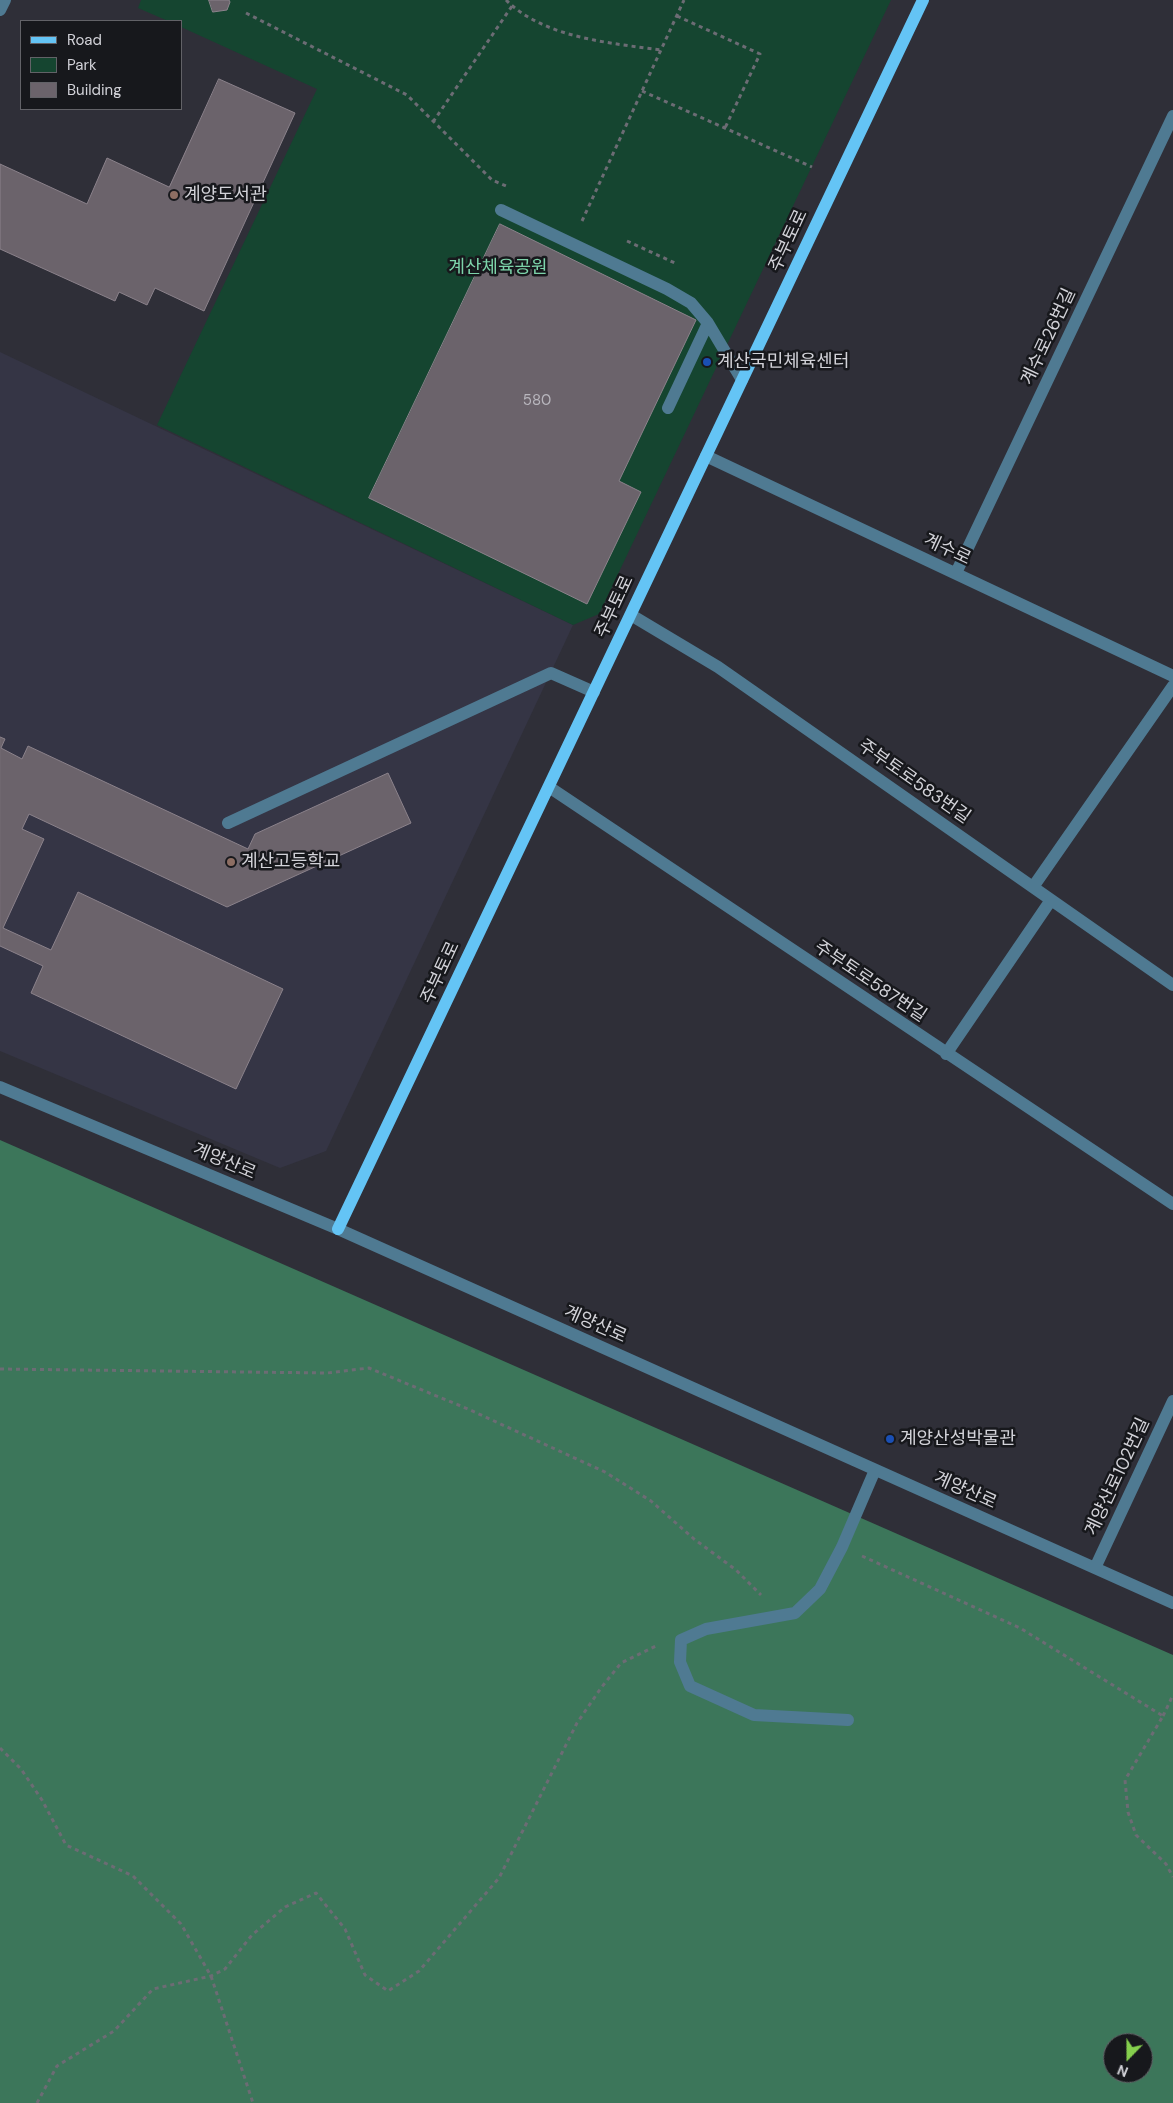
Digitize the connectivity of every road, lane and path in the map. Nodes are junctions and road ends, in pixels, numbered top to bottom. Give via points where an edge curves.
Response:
1 (5, 0) edge
2 (506, 0) edge
3 (684, 0) edge
4 (923, 0) edge
5 (512, 6) junction
6 (0, 10) edge
7 (246, 13) dead end
8 (677, 16) junction
9 (661, 50) junction
10 (642, 91) junction
11 (1173, 116) edge
12 (433, 122) junction
13 (725, 128) junction
14 (812, 166) dead end
15 (510, 188) dead end
16 (501, 210) dead end
17 (573, 217) dead end
18 (582, 221) junction
19 (591, 225) dead end
20 (625, 240) dead end
21 (677, 264) dead end
22 (708, 323) junction
23 (742, 380) junction
24 (668, 408) dead end
25 (706, 456) junction
26 (956, 574) junction
27 (630, 615) junction
28 (1173, 676) edge
29 (1173, 686) edge
30 (594, 692) junction
31 (548, 786) junction
32 (228, 823) dead end
33 (1033, 887) junction
34 (1051, 900) junction
35 (1173, 985) edge
36 (946, 1054) junction
37 (0, 1087) edge
38 (1173, 1204) edge
39 (338, 1229) junction
40 (0, 1369) edge
41 (1173, 1401) edge
42 (875, 1470) junction
43 (842, 1547) junction
44 (1095, 1568) junction
45 (1173, 1603) edge
46 (795, 1613) junction
47 (681, 1640) junction
48 (1173, 1695) edge
49 (1163, 1716) junction
50 (848, 1720) dead end
51 (0, 1748) edge
52 (1173, 1877) edge
53 (211, 1976) junction
54 (37, 2103) edge
55 (253, 2103) edge

1 - 6 street
2 - 5 path
3 - 8 path
4 - 23 main road, 주부토로
5 - 9 path via 545,26 622,45
5 - 12 path
7 - 12 path via 407,95
8 - 9 path
8 - 13 path via 760,54
9 - 10 path
10 - 13 path
10 - 18 path
11 - 26 street, 계수로26번길
12 - 15 path via 492,180
13 - 14 path
16 - 22 street via 667,289 691,303
17 - 18 path
18 - 19 path
20 - 21 path
22 - 23 street
22 - 24 street
23 - 25 main road, 주부토로
25 - 26 street, 계수로
25 - 27 main road, 주부토로
26 - 28 street, 계수로
27 - 30 main road, 주부토로
27 - 33 street, 주부토로583번길 via 718,667
29 - 33 street
30 - 31 main road, 주부토로
30 - 32 street via 551,673
31 - 36 street, 주부토로587번길
31 - 39 main road, 주부토로
33 - 34 street, 주부토로583번길
34 - 35 street, 주부토로583번길
34 - 36 street
36 - 38 street, 주부토로587번길
37 - 39 street, 계양산로
39 - 42 street, 계양산로
40 - 46 path via 327,1373 369,1368 605,1472 651,1501 736,1570 758,1594
41 - 44 street, 계양산로102번길
42 - 43 street
42 - 44 street, 계양산로
43 - 46 street via 820,1589
43 - 49 path via 1020,1628
44 - 45 street, 계양산로
46 - 47 street via 706,1629
47 - 50 street via 680,1662 690,1686 754,1715
47 - 53 path via 657,1645 621,1664 601,1688 577,1723 499,1878 419,1971 388,1991 365,1975 345,1929 316,1892 285,1907 252,1935 225,1970
48 - 49 path
49 - 52 path via 1125,1780 1128,1812 1136,1835 1166,1864
51 - 53 path via 21,1769 66,1844 133,1876 181,1924
53 - 54 path via 154,1989 114,2031 57,2066
53 - 55 path

